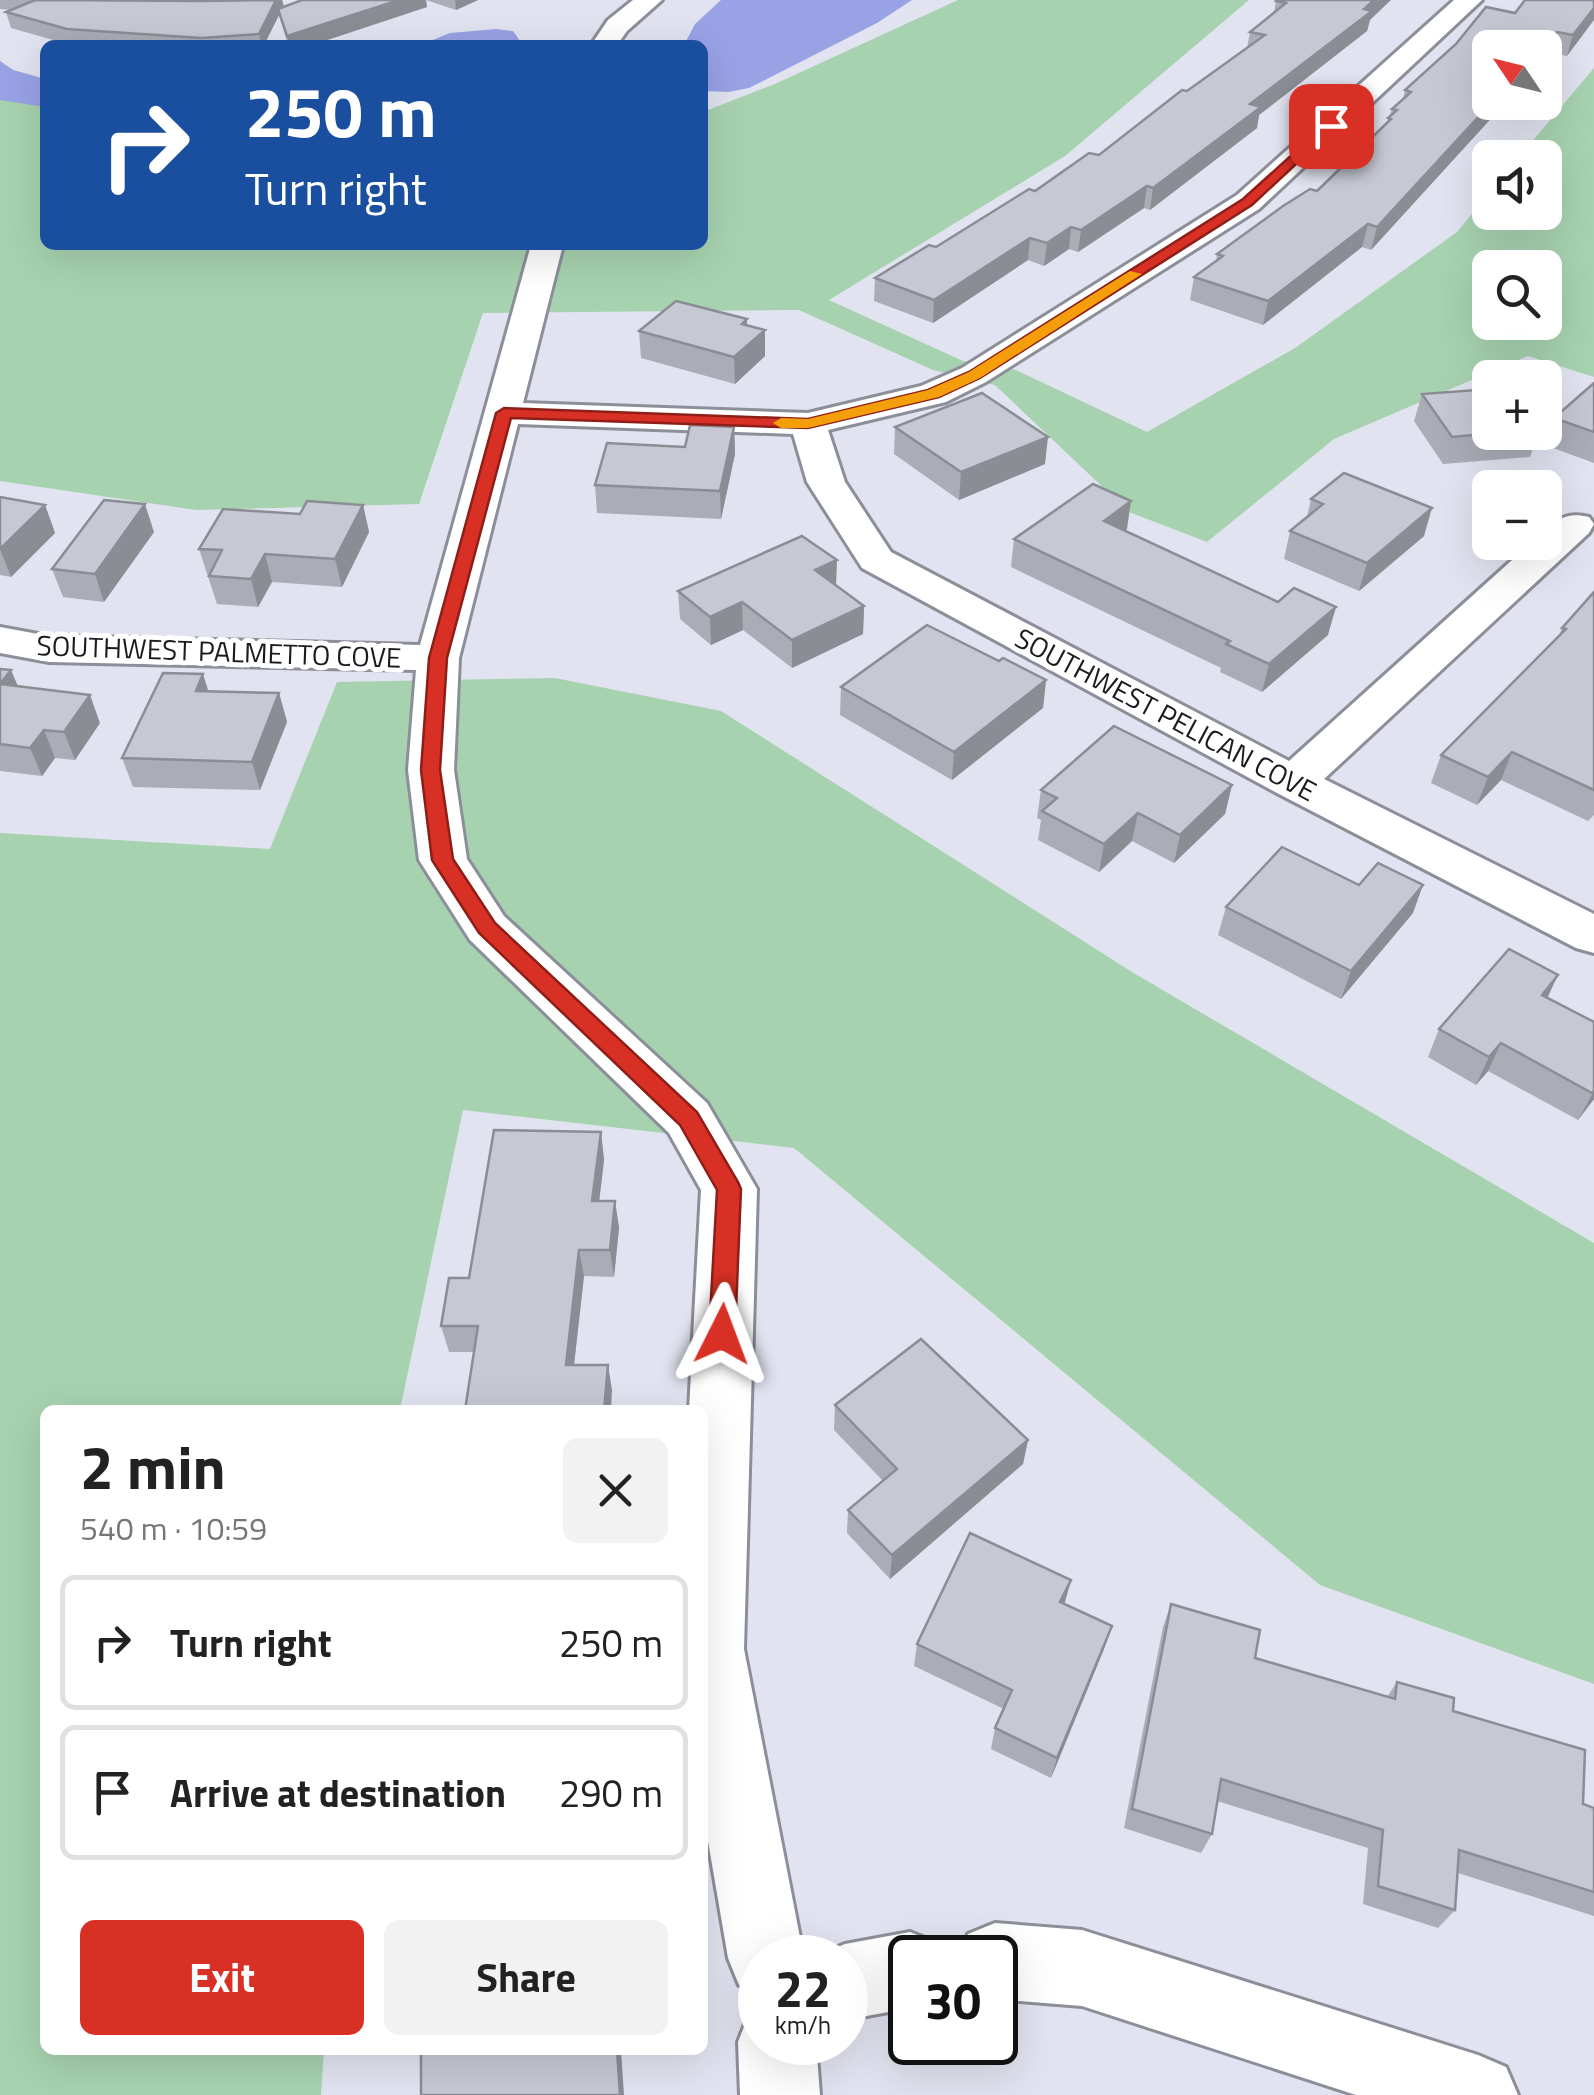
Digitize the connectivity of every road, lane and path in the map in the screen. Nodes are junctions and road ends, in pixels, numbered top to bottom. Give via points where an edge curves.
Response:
1 (649, 0) edge
2 (1469, 0) edge
3 (607, 40) edge
4 (546, 250) edge
5 (504, 413) junction
6 (808, 424) junction
7 (1575, 525) dead end
8 (0, 640) edge
9 (438, 658) junction
10 (1293, 782) junction
11 (1594, 935) edge
12 (762, 1935) edge
13 (1018, 1963) edge
14 (778, 2065) edge
15 (780, 2095) edge
16 (1478, 2095) edge

1 - 3 street
2 - 6 street via 1248,202 974,375 933,394
4 - 5 street
5 - 6 street
5 - 9 street
6 - 10 street, SOUTHWEST PELICAN COVE via 826,482 876,560
7 - 10 street
8 - 9 street, SOUTHWEST PALMETTO COVE via 49,649
9 - 12 street via 430,770 443,860 487,928 688,1118 729,1189 710,1650
10 - 11 street, SOUTHWEST PELICAN COVE
13 - 16 street via 1082,1968
14 - 15 street

